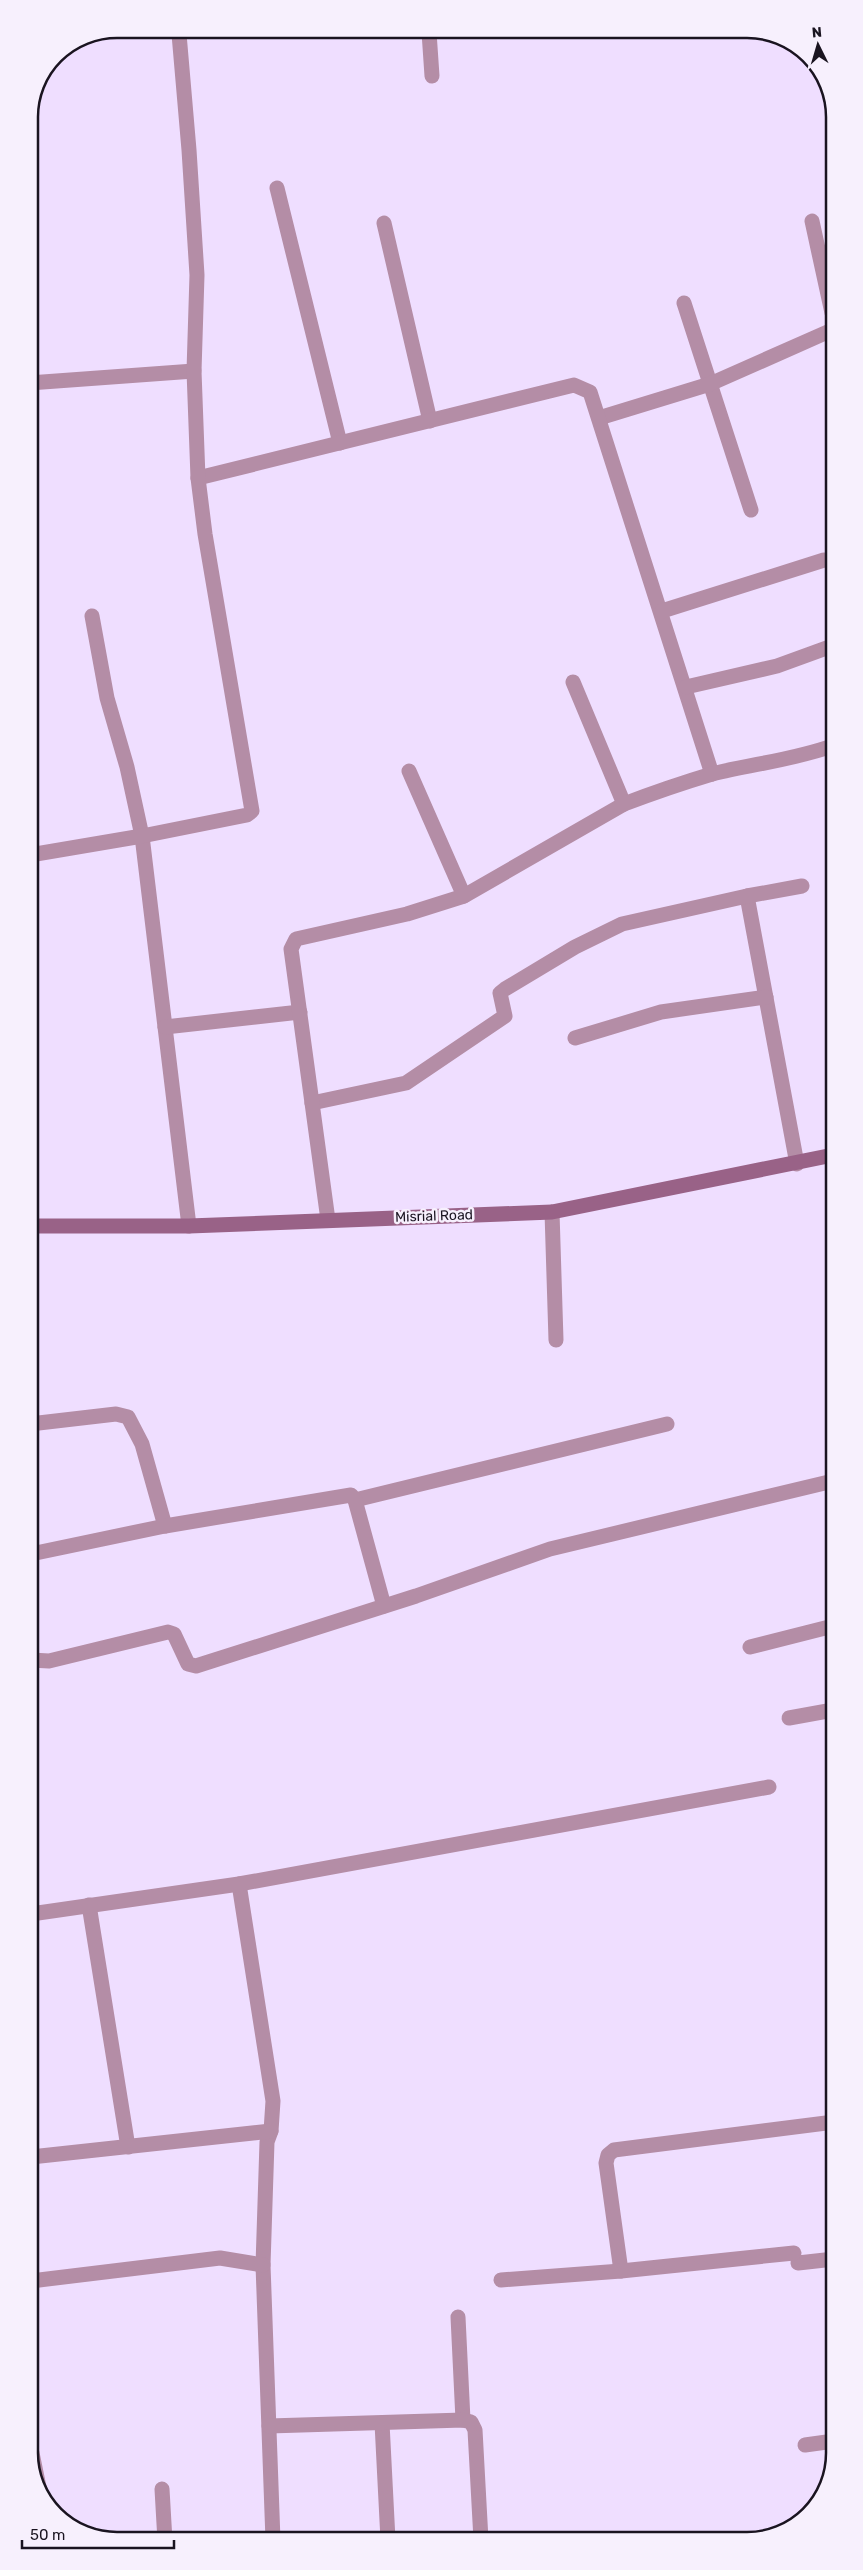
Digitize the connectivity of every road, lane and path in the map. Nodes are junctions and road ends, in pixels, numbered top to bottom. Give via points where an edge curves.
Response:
1 (179, 37) edge
2 (429, 37) edge
3 (432, 76) dead end
4 (277, 188) dead end
5 (812, 221) dead end
6 (384, 223) dead end
7 (826, 285) edge
8 (684, 303) dead end
9 (826, 333) edge
10 (194, 371) junction
11 (37, 382) edge
12 (710, 384) junction
13 (599, 418) junction
14 (430, 421) junction
15 (340, 443) junction
16 (198, 478) junction
17 (751, 510) dead end
18 (824, 560) dead end
19 (662, 611) junction
20 (92, 616) dead end
21 (826, 648) edge
22 (573, 682) dead end
23 (686, 686) junction
24 (826, 748) edge
25 (409, 771) dead end
26 (712, 774) junction
27 (624, 804) junction
28 (142, 836) junction
29 (37, 854) edge
30 (802, 886) dead end
31 (464, 896) junction
32 (747, 896) junction
33 (766, 998) junction
34 (300, 1012) junction
35 (165, 1027) junction
36 (575, 1038) dead end
37 (312, 1103) junction
38 (826, 1157) edge
39 (797, 1164) junction
40 (552, 1212) junction
41 (328, 1220) junction
42 (37, 1226) edge
43 (189, 1226) junction
44 (556, 1340) dead end
45 (37, 1423) edge
46 (667, 1424) dead end
47 (826, 1483) edge
48 (355, 1500) junction
49 (165, 1526) junction
50 (37, 1553) edge
51 (384, 1606) junction
52 (826, 1628) edge
53 (750, 1647) dead end
54 (37, 1660) edge
55 (826, 1711) edge
56 (789, 1718) dead end
57 (770, 1787) dead end
58 (239, 1884) junction
59 (89, 1906) junction
60 (37, 1913) edge
61 (826, 2123) edge
62 (271, 2131) junction
63 (128, 2147) junction
64 (37, 2156) edge
65 (826, 2259) edge
66 (262, 2265) junction
67 (621, 2271) junction
68 (37, 2280) edge
69 (502, 2280) dead end
70 (458, 2317) dead end
71 (462, 2420) junction
72 (382, 2422) junction
73 (269, 2426) junction
74 (826, 2442) edge
75 (805, 2445) dead end
76 (162, 2489) dead end
77 (164, 2532) edge
78 (273, 2532) edge
79 (388, 2532) edge
80 (480, 2532) edge

1 - 10 street via 197,275
2 - 3 street
4 - 15 street
5 - 7 street
6 - 14 street
8 - 12 street
9 - 12 street
10 - 11 street
10 - 16 street
12 - 13 street
12 - 17 street
13 - 14 street via 590,392 574,385
13 - 19 street
14 - 15 street
15 - 16 street
16 - 28 street via 252,811 247,815
18 - 19 street
19 - 23 street
20 - 28 street via 107,698
21 - 23 street via 777,666
22 - 27 street
23 - 26 street
24 - 26 street
25 - 31 street
26 - 27 street
27 - 31 street
28 - 29 street
28 - 35 street
30 - 32 street
31 - 34 street via 407,914 296,939 292,949
32 - 33 street
32 - 37 street via 614,928 505,989 500,993 505,1016 406,1083
33 - 36 street via 661,1012
33 - 39 street
34 - 35 street
34 - 37 street
35 - 43 street
37 - 41 street
38 - 39 main road, Misrial Road
39 - 40 main road, Misrial Road
40 - 41 main road, Misrial Road
40 - 44 street
41 - 43 main road, Misrial Road
42 - 43 main road, Misrial Road
45 - 49 street via 116,1414 128,1417 142,1444
46 - 48 street
47 - 51 street via 550,1549
48 - 49 street via 346,1495
48 - 51 street
49 - 50 street
51 - 54 street via 196,1666 188,1664 174,1634 168,1632 48,1661
52 - 53 street
55 - 56 street
57 - 58 street
58 - 59 street
58 - 62 street via 273,2101
59 - 60 street
59 - 63 street
61 - 67 street via 614,2150 606,2163
62 - 63 street
62 - 66 street via 267,2142
63 - 64 street
65 - 67 street via 796,2258
66 - 68 street via 220,2258
66 - 73 street
67 - 69 street
70 - 71 street
71 - 72 street
71 - 80 street via 471,2422 474,2430
72 - 73 street
72 - 79 street
73 - 78 street
74 - 75 street
76 - 77 street

